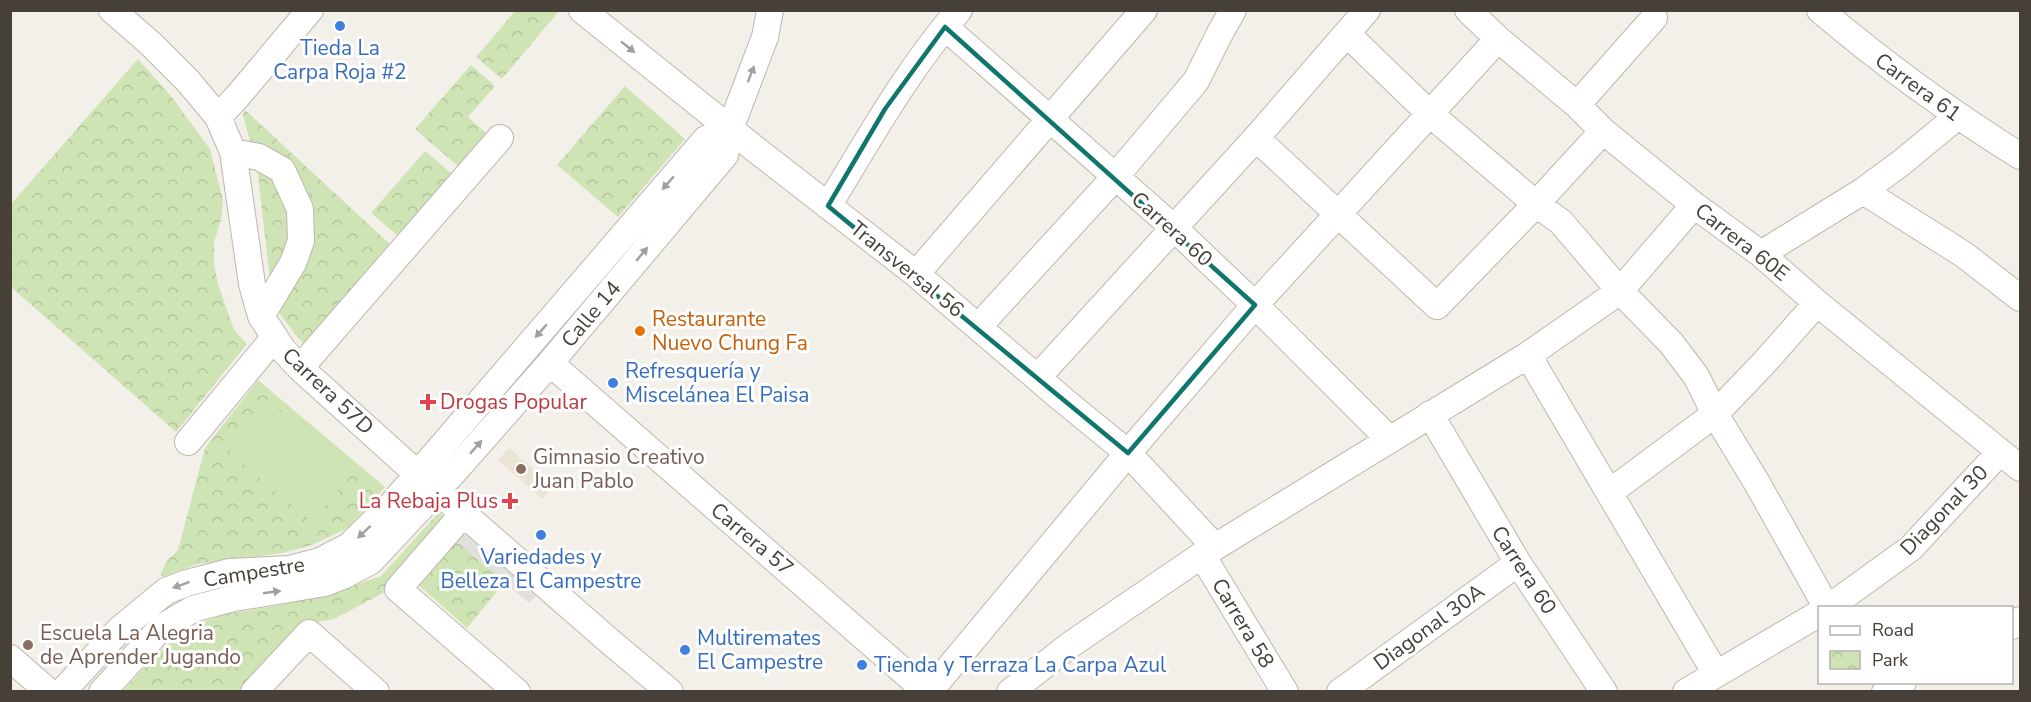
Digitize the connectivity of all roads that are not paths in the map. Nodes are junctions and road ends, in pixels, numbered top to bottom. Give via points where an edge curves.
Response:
1 (112, 10) edge
2 (310, 10) edge
3 (582, 10) edge
4 (770, 10) edge
5 (1144, 10) edge
6 (1233, 10) edge
7 (1367, 10) edge
8 (1468, 10) edge
9 (1820, 10) edge
10 (1654, 18) dead end
11 (952, 19) edge
12 (1347, 34) junction
13 (1498, 39) junction
14 (1577, 105) junction
15 (1430, 113) junction
16 (1958, 116) junction
17 (218, 117) junction
18 (1049, 119) junction
19 (730, 129) junction
20 (1603, 132) junction
21 (500, 138) dead end
22 (1256, 138) junction
23 (233, 152) junction
24 (2020, 156) edge
25 (1115, 177) junction
26 (1863, 191) junction
27 (1536, 204) junction
28 (1694, 205) junction
29 (828, 206) junction
30 (1339, 213) junction
31 (1174, 228) junction
32 (1761, 254) junction
33 (916, 274) junction
34 (1620, 291) junction
35 (2020, 298) edge
36 (1817, 303) junction
37 (1255, 305) junction
38 (261, 316) junction
39 (978, 327) junction
40 (274, 338) junction
41 (1528, 355) junction
42 (550, 363) junction
43 (300, 368) junction
44 (1037, 378) junction
45 (1430, 414) junction
46 (1715, 414) junction
47 (1390, 440) junction
48 (188, 442) dead end
49 (2000, 452) junction
50 (1128, 453) junction
51 (2020, 468) edge
52 (418, 474) junction
53 (437, 490) junction
54 (1610, 492) junction
55 (464, 513) junction
56 (1208, 551) junction
57 (1518, 563) junction
58 (229, 572) junction
59 (234, 598) junction
60 (1827, 606) edge
61 (1831, 606) edge
62 (1818, 614) edge
63 (10, 658) edge
64 (1716, 674) junction
65 (1899, 684) edge
66 (50, 692) edge
67 (62, 692) edge
68 (102, 692) edge
69 (254, 692) edge
70 (376, 692) edge
71 (517, 692) edge
72 (670, 692) edge
73 (928, 692) edge
74 (1010, 692) edge
75 (1285, 692) edge
76 (1340, 692) edge
77 (1604, 692) edge
78 (1686, 692) edge
79 (1883, 692) edge

1 - 17 street, Carrera 57D via 188,81
2 - 17 street
3 -> 19 street, Transversal 56
19 -> 4 street, Calle 14 via 765,37
5 - 18 street
6 - 25 street via 1196,81
7 - 12 street
8 - 13 street, Carrera 60E
9 - 16 street, Carrera 61 via 1876,57
10 - 14 street
11 - 18 street, Carrera 60
11 - 29 street via 885,110
12 - 15 street
12 - 22 street
13 - 14 street, Carrera 60E
13 - 15 street
14 - 20 street, Carrera 60E
15 - 27 street
15 - 30 street
16 - 24 street, Carrera 61
16 - 26 street
17 - 23 street, Carrera 57D
18 - 25 street, Carrera 60
18 - 33 street
19 - 29 street, Transversal 56
42 -> 19 street, Calle 14 via 725,155
19 -> 52 street, Calle 14 via 706,139
20 - 27 street
20 - 28 street, Carrera 60E
21 - 43 street
22 - 30 street
22 - 31 street
23 - 38 street, Carrera 57D via 252,284
23 - 38 street via 259,157 282,170 300,209 301,241
25 - 31 street, Carrera 60
25 - 39 street
26 - 32 street
26 - 35 street via 1963,254
27 - 30 street via 1437,306
27 - 34 street via 1561,222
28 - 32 street, Carrera 60E
28 - 34 street
29 - 33 street, Transversal 56
30 - 37 street
31 - 37 street, Carrera 60
31 - 44 street
32 - 36 street, Carrera 60E
33 - 39 street, Transversal 56
34 - 41 street
34 - 46 street via 1671,343 1696,376
36 - 46 street
36 - 49 street, Carrera 60E
37 - 47 street, Carrera 60
37 - 50 street
38 - 40 street, Carrera 57D
39 - 44 street, Transversal 56
40 - 43 street, Carrera 57D
40 - 48 street
41 - 45 street
41 - 54 street
53 -> 42 street, Calle 14
42 - 73 street, Carrera 57
43 - 52 street, Carrera 57D
44 - 50 street, Transversal 56
45 - 47 street
45 - 57 street, Carrera 60
46 - 54 street
46 - 60 street
47 - 56 street
49 - 51 street, Carrera 60E
49 - 61 street, Diagonal 30 via 1911,549
50 - 56 street, Transversal 56
50 - 73 street
52 - 53 street, Carrera 57D
52 -> 58 street, Campestre via 349,546 302,567
53 - 55 street, Carrera 57D
59 -> 53 street, Campestre via 308,587 343,576 371,561
54 - 64 street
55 - 71 street via 398,589
55 - 72 street, Carrera 57D
56 - 74 street via 1070,645
56 - 75 street, Carrera 58
57 - 76 street, Diagonal 30A
57 - 77 street, Carrera 60
58 - 59 street
58 -> 67 street, Campestre via 166,591 120,629
59 - 68 street, Campestre via 193,609 161,628
62 - 64 street
63 - 66 street
64 - 78 street
65 - 79 street
69 - 70 street via 309,633

